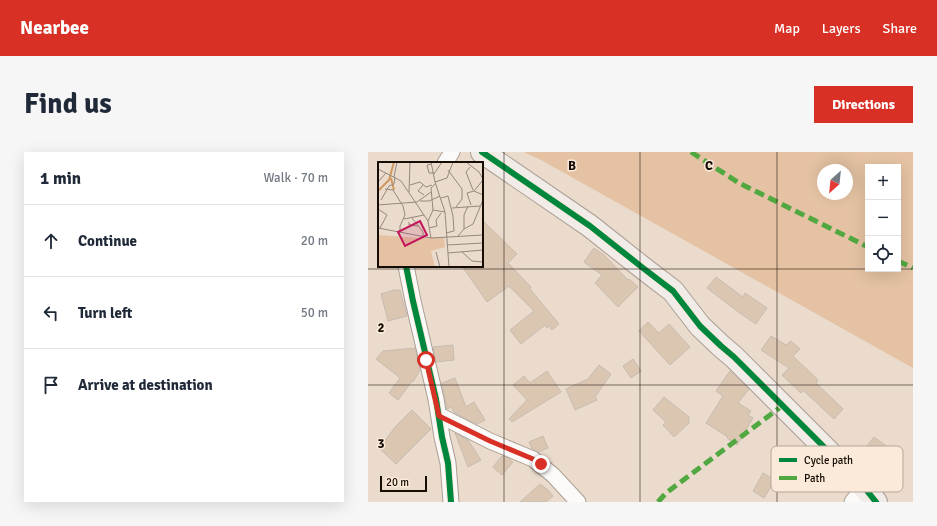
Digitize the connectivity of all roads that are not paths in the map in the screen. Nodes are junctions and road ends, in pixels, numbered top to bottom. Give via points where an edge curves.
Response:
1 (452, 152) edge
2 (482, 152) edge
3 (446, 162) edge
4 (406, 267) edge
5 (439, 416) junction
6 (817, 446) edge
7 (451, 502) edge
8 (578, 502) edge

1 - 3 street
2 - 6 street via 590,226 673,291 700,326 734,357
4 - 5 street
5 - 7 street via 448,463
5 - 8 street via 533,459 554,475

